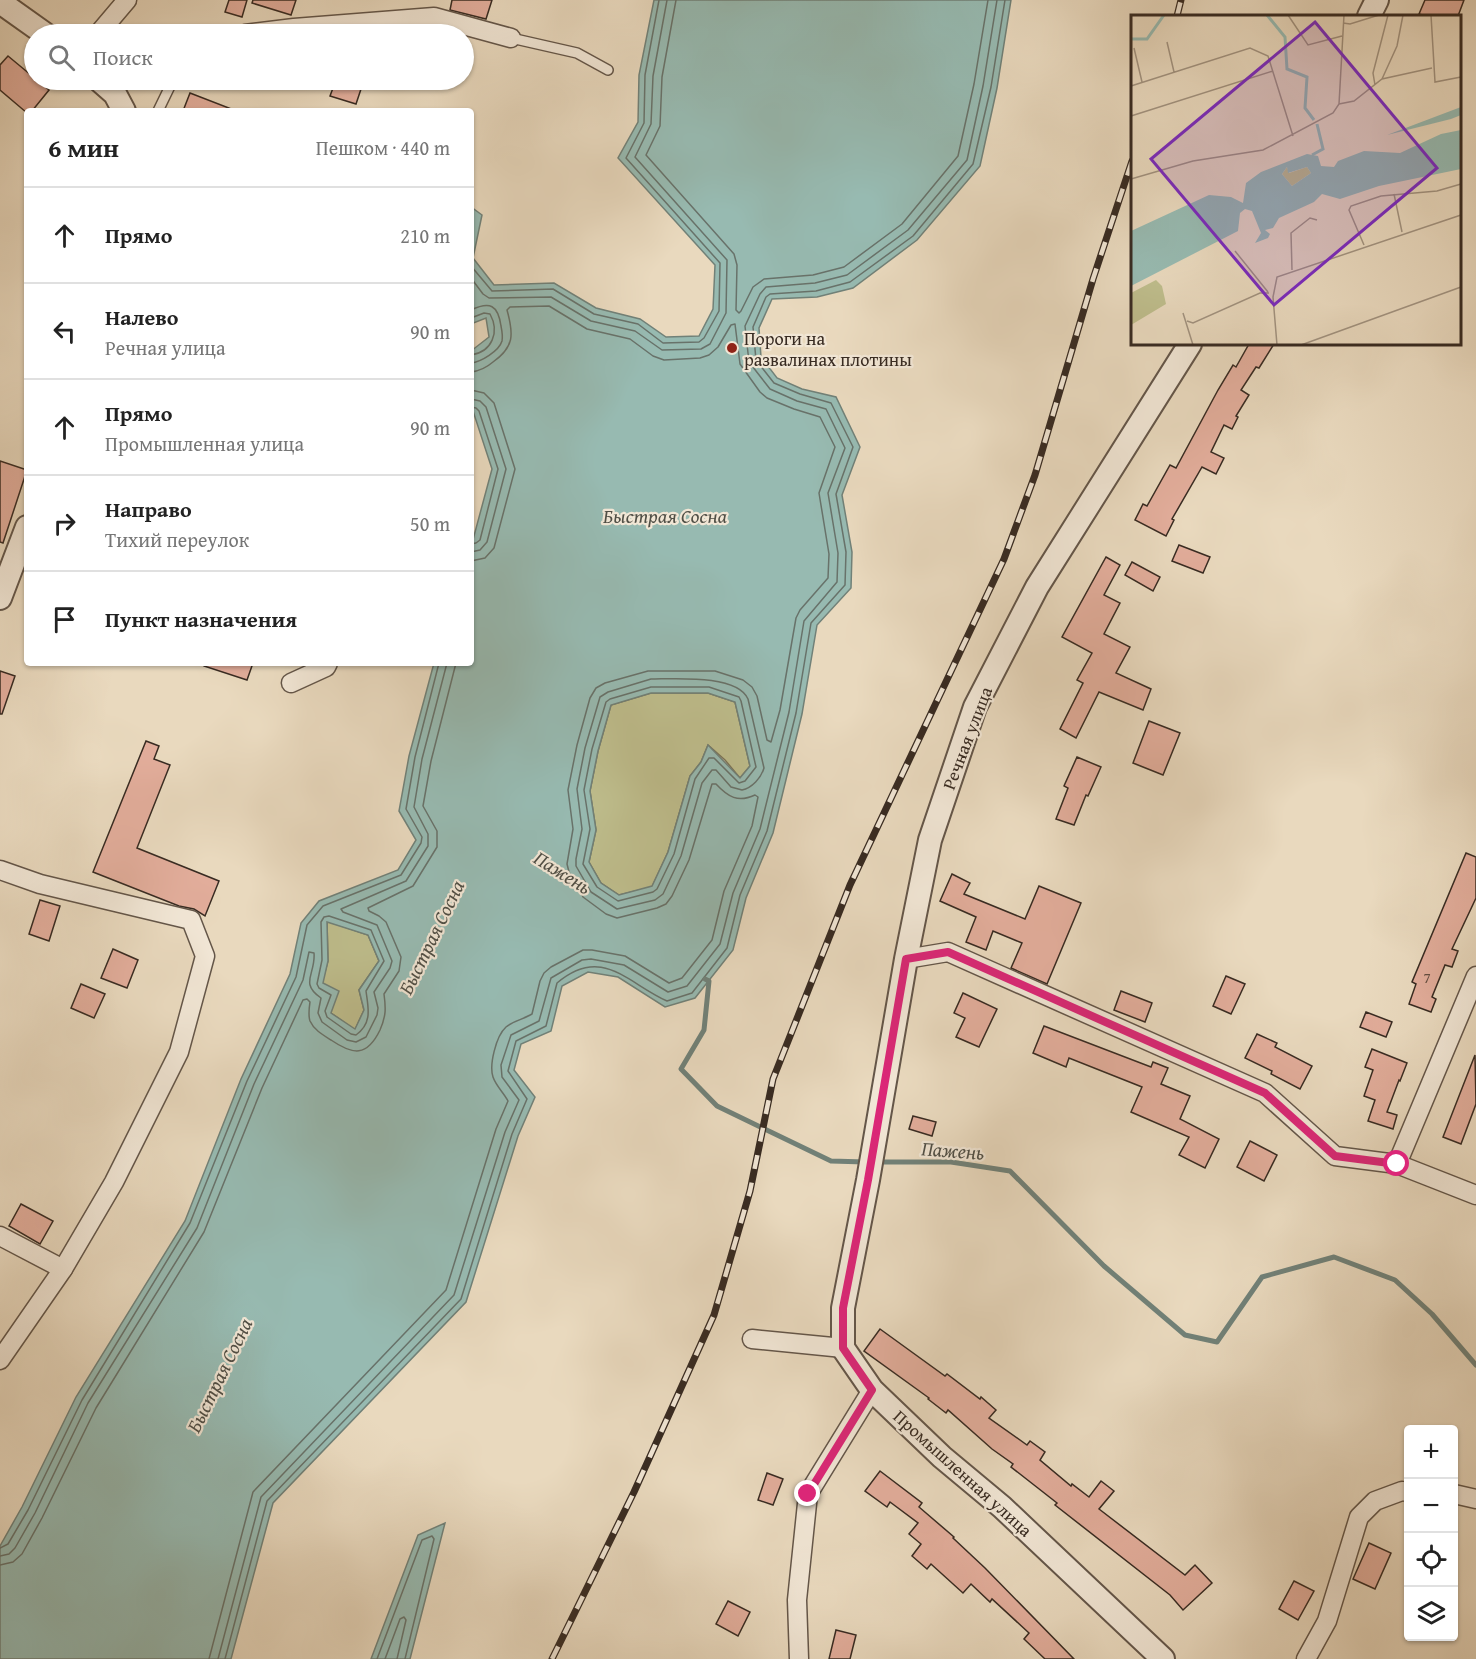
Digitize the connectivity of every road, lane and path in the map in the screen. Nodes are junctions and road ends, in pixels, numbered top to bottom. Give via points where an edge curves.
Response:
1 (127, 0) edge
2 (1377, 0) edge
3 (0, 2) edge
4 (1370, 15) edge
5 (31, 24) edge
6 (109, 24) edge
7 (345, 24) edge
8 (460, 24) edge
9 (474, 28) edge
10 (512, 38) joint
11 (608, 70) dead end
12 (110, 90) edge
13 (168, 90) edge
14 (122, 108) edge
15 (159, 108) edge
16 (1189, 345) edge
17 (24, 535) edge
18 (0, 598) edge
19 (326, 666) edge
20 (291, 683) dead end
21 (0, 870) edge
22 (906, 959) junction
23 (1476, 976) edge
24 (1397, 1164) junction
25 (1476, 1195) edge
26 (0, 1236) edge
27 (63, 1269) junction
28 (752, 1339) dead end
29 (843, 1348) junction
30 (0, 1360) edge
31 (872, 1390) junction
32 (1404, 1491) edge
33 (1458, 1495) edge
34 (1476, 1499) edge
35 (799, 1659) edge
36 (1163, 1659) edge
37 (1306, 1659) edge

1 - 6 street
2 - 4 street
3 - 5 street
7 - 8 street via 434,17
9 - 10 street
10 - 11 lane via 577,53
12 - 14 street
13 - 15 lane
16 - 22 street, Речная улица via 1037,586 975,707 930,840
17 - 18 street
19 - 20 street
21 - 27 street via 40,884 191,920 206,956 179,1052 114,1182
22 - 24 street via 948,952 1265,1093 1335,1156
22 - 29 street, Речная улица via 843,1308
23 - 24 street
24 - 25 street
26 - 27 street
27 - 30 street
28 - 29 street
29 - 31 street, Промышленная улица
31 - 35 street via 808,1494 796,1600
31 - 36 street, Промышленная улица
32 - 37 street via 1375,1501 1359,1517 1327,1621
33 - 34 street

